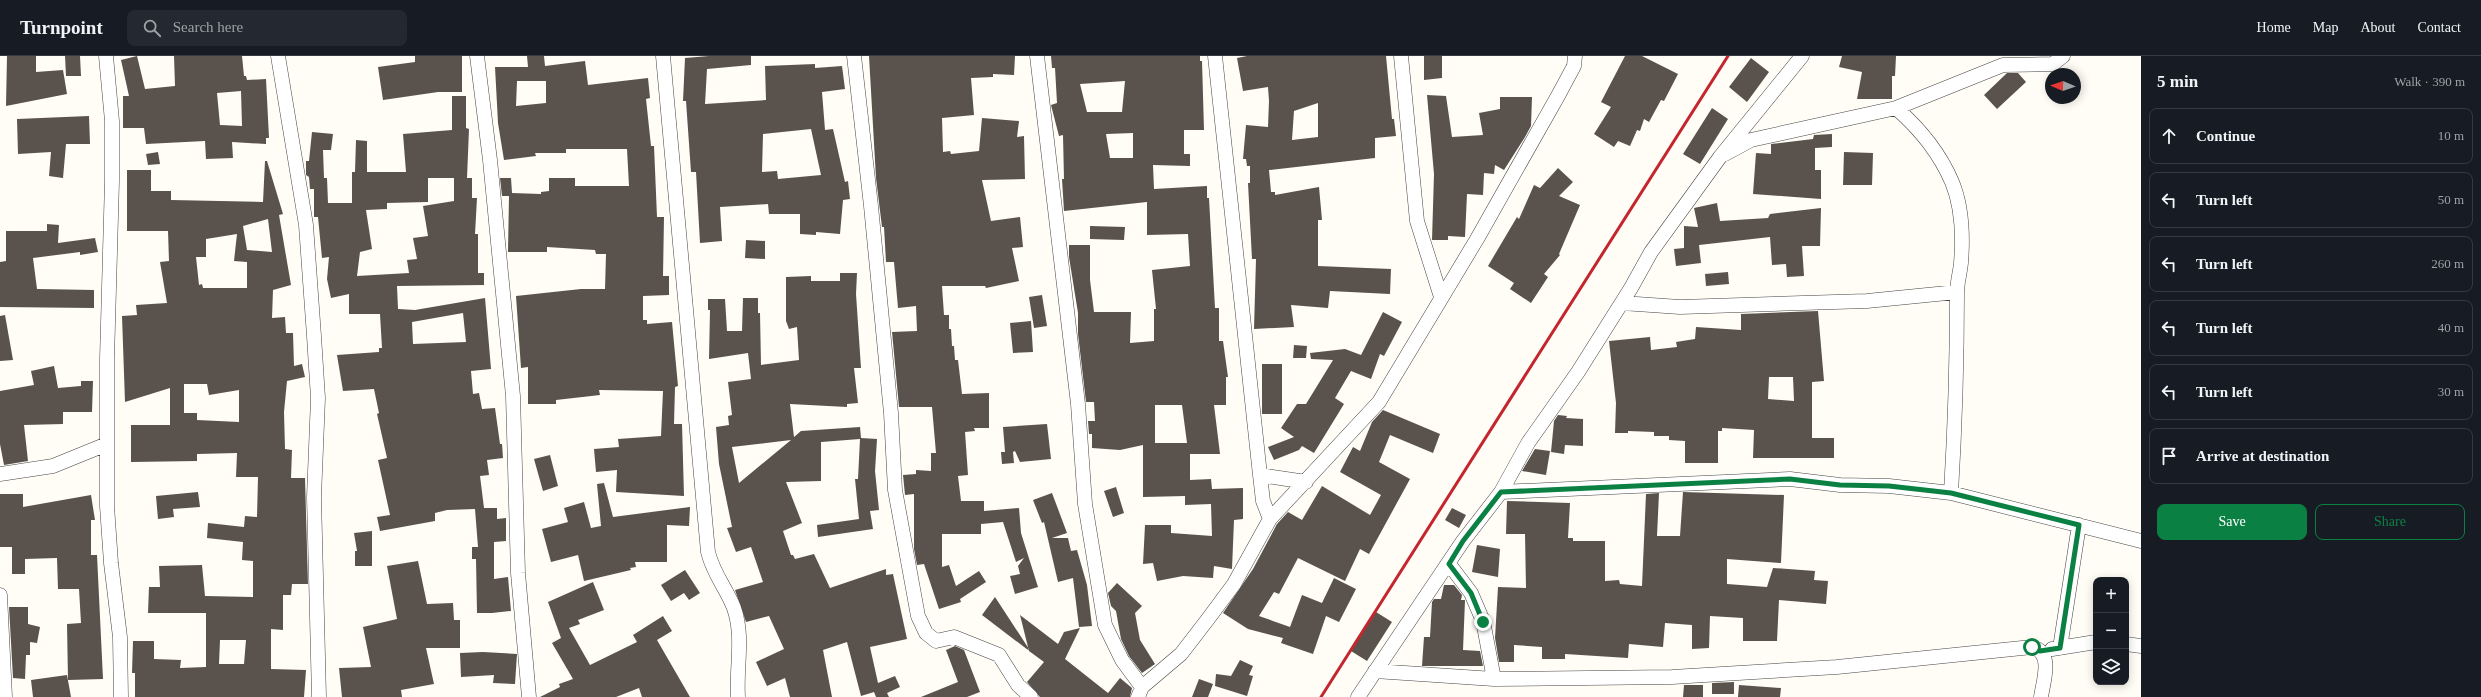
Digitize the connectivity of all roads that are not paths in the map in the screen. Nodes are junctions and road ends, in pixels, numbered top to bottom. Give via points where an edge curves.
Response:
1 (106, 56) edge
2 (278, 56) edge
3 (477, 56) edge
4 (663, 56) edge
5 (854, 56) edge
6 (1037, 56) edge
7 (1215, 56) edge
8 (1401, 56) edge
9 (1802, 56) edge
10 (2062, 57) edge
11 (1579, 58) edge
12 (1896, 108) junction
13 (1720, 157) junction
14 (1957, 292) junction
15 (1441, 297) junction
16 (1622, 303) junction
17 (107, 444) junction
18 (0, 474) edge
19 (1260, 476) junction
20 (1306, 482) junction
21 (1501, 492) junction
22 (1951, 493) junction
23 (1270, 519) junction
24 (2079, 525) junction
25 (2141, 541) edge
26 (1449, 564) junction
27 (0, 595) edge
28 (2093, 642) edge
29 (2129, 644) edge
30 (2141, 646) edge
31 (2060, 648) junction
32 (2040, 651) junction
33 (1374, 671) junction
34 (1494, 679) junction
35 (1140, 692) edge
36 (5, 697) edge
37 (121, 697) edge
38 (319, 697) edge
39 (528, 697) edge
40 (738, 697) edge
41 (1031, 697) edge
42 (1358, 697) edge
43 (2040, 697) edge

1 - 17 street via 112,121
2 - 38 street via 306,225 318,398 314,497
3 - 39 street via 491,167 513,396 518,573
4 - 40 street via 708,552 712,569 733,608 739,629
5 - 41 street via 891,413 895,490 918,616 926,633 936,641 954,637 999,655 1018,685
6 - 35 street via 1078,404 1085,504 1104,625
7 - 19 street
8 - 15 street via 1417,221
9 - 13 street
10 - 12 street via 2053,64 2003,65
11 - 15 street via 1477,239
12 - 13 street via 1751,140
12 - 14 street via 1912,122 1938,158 1952,183 1960,213 1961,262
13 - 16 street via 1651,252
14 - 16 street via 1867,302 1680,307
14 - 22 street via 1956,411
15 - 20 street via 1379,402
16 - 21 street via 1528,443
17 - 18 street via 53,466
17 - 37 street via 107,506 120,637
19 - 20 street
19 - 23 street via 1263,501
20 - 23 street
21 - 22 street via 1790,479
21 - 26 street via 1463,541
22 - 24 street
23 - 35 street via 1234,584 1208,619 1181,654
24 - 25 street
24 - 31 street
26 - 33 street
26 - 34 street via 1471,593 1483,622
27 - 36 street
28 - 31 street
29 - 30 street
31 - 32 street
32 - 34 street via 2032,647 2019,647 1837,667 1672,677
32 - 43 street via 2045,661 2046,672
33 - 34 street
33 - 42 street

